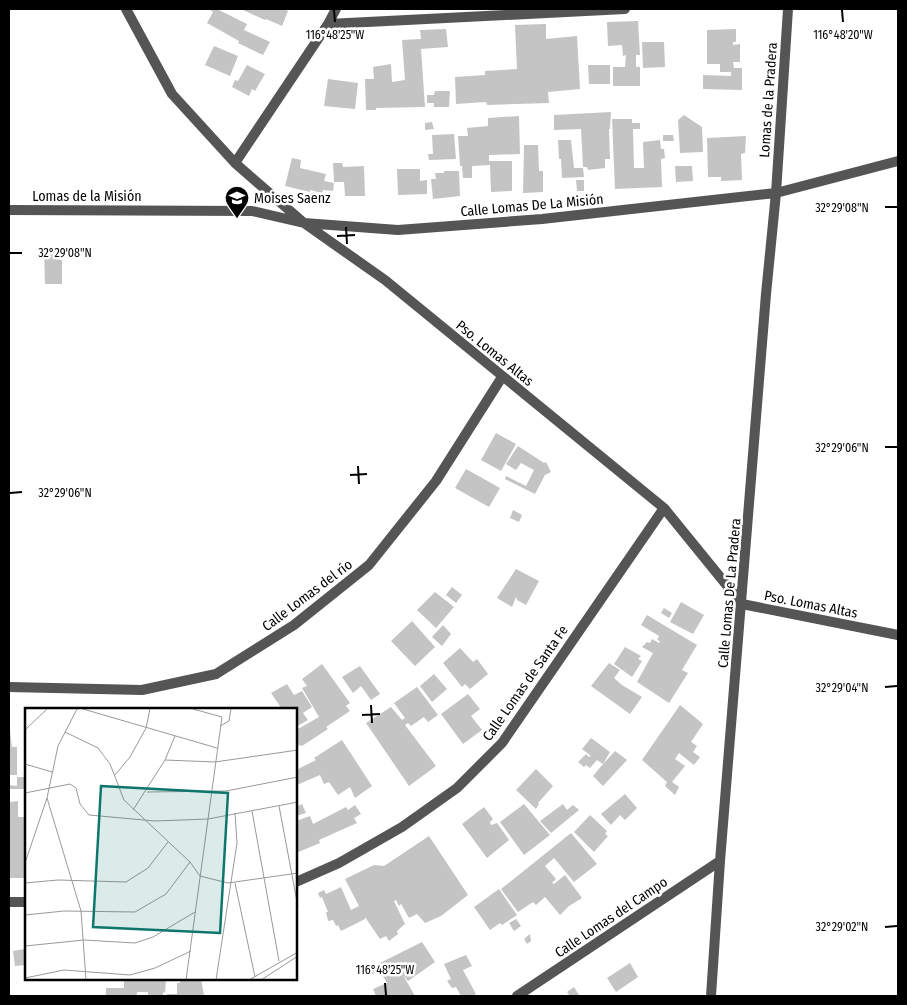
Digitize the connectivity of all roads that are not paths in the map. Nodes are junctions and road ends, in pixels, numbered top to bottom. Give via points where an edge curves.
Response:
1 (126, 9) edge
2 (336, 9) edge
3 (625, 9) edge
4 (788, 9) edge
5 (328, 24) junction
6 (898, 161) edge
7 (235, 163) junction
8 (776, 193) junction
9 (9, 210) edge
10 (166, 210) joint
11 (304, 223) junction
12 (502, 377) junction
13 (664, 508) junction
14 (742, 604) junction
15 (898, 635) edge
16 (9, 687) edge
17 (720, 861) junction
18 (298, 881) edge
19 (9, 902) edge
20 (25, 902) edge
21 (517, 996) edge
22 (712, 996) edge

1 - 7 street, Pso. Lomas Altas via 172,94
2 - 5 street
3 - 5 street
4 - 8 street, Lomas de la Pradera
5 - 7 street
6 - 8 street, Calle Lomas De La Misión
7 - 11 street, Pso. Lomas Altas
8 - 11 street, Calle Lomas De La Misión via 542,219 398,230
8 - 14 street, Calle Lomas De La Pradera
9 - 10 street, Lomas de la Misión
10 - 11 street, Calle Lomas De La Misión via 252,211
11 - 12 street, Pso. Lomas Altas via 385,280
12 - 13 street, Pso. Lomas Altas
12 - 16 street, Calle Lomas del río via 436,481 369,565 294,626 216,674 142,690
13 - 14 street, Pso. Lomas Altas
13 - 18 street, Calle Lomas de Santa Fe via 502,743 457,788 402,827 339,863
14 - 15 street, Pso. Lomas Altas
14 - 17 street, Calle Lomas De La Pradera
17 - 21 street, Calle Lomas del Campo
17 - 22 street, Calle Lomas De La Pradera
19 - 20 street

